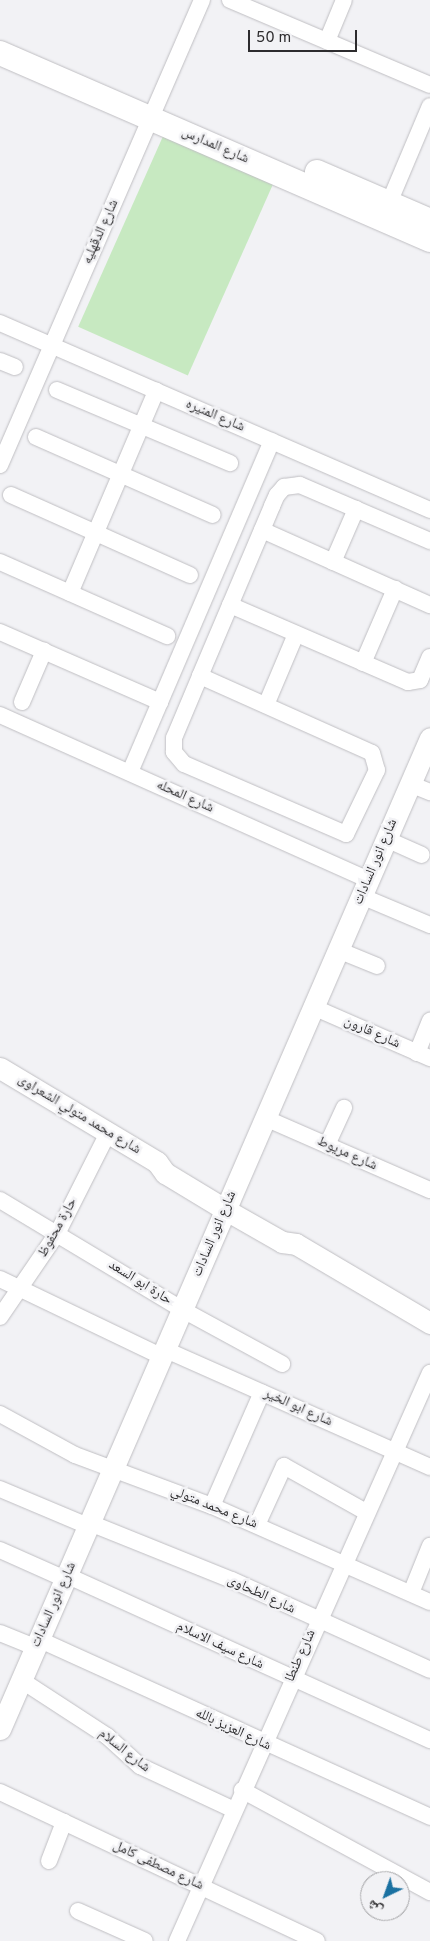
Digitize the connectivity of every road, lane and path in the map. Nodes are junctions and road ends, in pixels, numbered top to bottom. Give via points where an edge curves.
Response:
1 (202, 0) edge
2 (230, 0) edge
3 (344, 0) edge
4 (0, 36) edge
5 (327, 41) junction
6 (0, 53) edge
7 (430, 85) edge
8 (430, 106) edge
9 (154, 111) junction
10 (389, 204) junction
11 (430, 221) edge
12 (430, 240) edge
13 (0, 322) edge
14 (52, 345) junction
15 (0, 361) edge
16 (15, 367) dead end
17 (57, 390) dead end
18 (156, 391) junction
19 (142, 426) junction
20 (36, 437) dead end
21 (272, 441) junction
22 (230, 463) dead end
23 (0, 465) edge
24 (120, 474) junction
25 (10, 495) dead end
26 (356, 509) junction
27 (430, 510) edge
28 (212, 516) dead end
29 (262, 530) junction
30 (95, 533) junction
31 (430, 541) edge
32 (0, 562) edge
33 (333, 562) junction
34 (190, 575) dead end
35 (395, 589) junction
36 (70, 593) junction
37 (230, 605) junction
38 (430, 605) edge
39 (0, 632) edge
40 (296, 634) junction
41 (167, 636) dead end
42 (184, 646) junction
43 (44, 651) junction
44 (208, 657) junction
45 (430, 657) edge
46 (363, 663) junction
47 (200, 676) junction
48 (22, 702) dead end
49 (160, 702) junction
50 (266, 705) junction
51 (0, 715) edge
52 (430, 738) edge
53 (130, 772) junction
54 (419, 775) edge
55 (430, 792) edge
56 (386, 839) junction
57 (422, 855) dead end
58 (365, 888) junction
59 (430, 926) edge
60 (338, 950) junction
61 (377, 966) dead end
62 (313, 1007) junction
63 (430, 1020) edge
64 (424, 1056) edge
65 (1, 1070) edge
66 (344, 1108) dead end
67 (265, 1118) junction
68 (108, 1133) junction
69 (327, 1145) junction
70 (430, 1190) edge
71 (0, 1200) edge
72 (228, 1204) junction
73 (58, 1232) junction
74 (0, 1279) edge
75 (23, 1289) junction
76 (183, 1310) junction
77 (0, 1317) edge
78 (430, 1323) edge
79 (164, 1354) junction
80 (282, 1364) dead end
81 (430, 1373) edge
82 (262, 1392) junction
83 (0, 1414) edge
84 (394, 1451) junction
85 (430, 1467) edge
86 (114, 1468) junction
87 (0, 1489) edge
88 (212, 1506) junction
89 (366, 1512) junction
90 (89, 1524) junction
91 (257, 1526) junction
92 (430, 1546) edge
93 (0, 1550) edge
94 (342, 1564) junction
95 (66, 1577) junction
96 (411, 1593) junction
97 (430, 1602) edge
98 (316, 1622) junction
99 (0, 1633) edge
100 (37, 1643) junction
101 (430, 1670) edge
102 (291, 1679) junction
103 (21, 1680) junction
104 (0, 1729) edge
105 (430, 1740) edge
106 (263, 1744) junction
107 (242, 1790) junction
108 (0, 1792) edge
109 (234, 1810) junction
110 (430, 1818) edge
111 (64, 1822) junction
112 (49, 1861) dead end
113 (201, 1886) junction
114 (430, 1892) edge
115 (78, 1911) dead end
116 (145, 1941) edge
117 (177, 1941) edge
118 (317, 1941) edge

1 - 9 street, شارع الدقهليه
2 - 5 street
3 - 5 street
4 - 9 main road, شارع المدارس
5 - 7 street
6 - 9 main road, شارع المدارس
8 - 10 street
9 - 10 main road, شارع المدارس
9 - 12 main road, شارع المدارس
9 - 14 street, شارع الدقهليه
10 - 11 main road, شارع المدارس
13 - 14 street, شارع المنيره
14 - 18 street, شارع المنيره
14 - 23 street, شارع الدقهليه
15 - 16 street
17 - 19 street
18 - 19 street
18 - 21 street, شارع المنيره
19 - 22 street
19 - 24 street
20 - 24 street
21 - 27 street, شارع المنيره
21 - 42 street
24 - 28 street
24 - 30 street
25 - 30 street
26 - 29 street via 300,485 289,485 277,496
26 - 31 street
26 - 33 street
29 - 33 street
29 - 37 street
30 - 34 street
30 - 36 street
32 - 36 street
33 - 35 street
35 - 38 street
35 - 46 street
36 - 41 street
37 - 40 street
37 - 44 street
39 - 43 street
40 - 46 street
40 - 50 street
42 - 44 street
42 - 49 street
43 - 48 street
43 - 49 street
44 - 47 street
45 - 46 street via 420,680 412,683
47 - 50 street
47 - 50 street via 174,738 180,760 338,834 349,833 377,770 375,757
49 - 53 street
51 - 53 street, شارع المحله
52 - 54 street, شارع انور السادات
53 - 58 street, شارع المحله
54 - 55 street
54 - 56 street, شارع انور السادات
56 - 57 street
56 - 58 street, شارع انور السادات
58 - 59 street, شارع المحله
58 - 60 street, شارع انور السادات
60 - 61 street
60 - 62 street, شارع انور السادات
62 - 64 street, شارع قارون
62 - 67 street, شارع انور السادات
63 - 64 street
65 - 68 street, شارع محمد متولي الشعراوى
66 - 69 street
67 - 69 street, شارع مريوط
67 - 72 street, شارع انور السادات
68 - 72 street, شارع محمد متولي الشعراوى via 158,1162 165,1173
68 - 73 street, حارة محفوظ
69 - 70 street, شارع مريوط
71 - 73 street, حارة ابو السعد
72 - 76 street, شارع انور السادات
72 - 78 street, شارع محمد متولي الشعراوى via 282,1242 296,1244
73 - 75 street, حارة محفوظ
73 - 76 street, حارة ابو السعد
74 - 75 street, شارع ابو الخير
75 - 77 street, حارة محفوظ
75 - 79 street, شارع ابو الخير
76 - 79 street, شارع انور السادات
76 - 80 street, حارة ابو السعد
79 - 82 street, شارع ابو الخير
79 - 86 street, شارع انور السادات
81 - 84 street, شارع طنطا
82 - 84 street, شارع ابو الخير
82 - 88 street
83 - 86 street, شارع محمد متولي via 75,1455
84 - 85 street, شارع ابو الخير
84 - 89 street, شارع طنطا
86 - 88 street, شارع محمد متولي
86 - 90 street, شارع انور السادات
87 - 90 street, شارع الطحاوى
88 - 91 street, شارع محمد متولي
89 - 91 street via 284,1466
89 - 94 street, شارع طنطا
90 - 95 street, شارع انور السادات
90 - 98 street, شارع الطحاوى via 232,1580
91 - 94 street, شارع محمد متولي
92 - 96 street
93 - 95 street, شارع سيف الاسلام
94 - 96 street, شارع محمد متولي
94 - 98 street, شارع طنطا
95 - 100 street, شارع انور السادات
95 - 102 street, شارع سيف الاسلام
96 - 97 street, شارع محمد متولي
98 - 101 street, شارع الطحاوى
98 - 102 street, شارع طنطا
99 - 100 street
100 - 103 street, شارع انور السادات
100 - 106 street, شارع العزيز بالله
102 - 105 street, شارع سيف الاسلام
102 - 106 street, شارع طنطا
103 - 104 street, شارع انور السادات
103 - 109 street, شارع السلام via 107,1736 140,1766
106 - 107 street, شارع طنطا
106 - 110 street, شارع العزيز بالله
107 - 109 street, شارع طنطا
107 - 114 street
108 - 111 street, شارع مصطفى كامل
109 - 113 street, شارع طنطا
111 - 112 street
111 - 113 street, شارع مصطفى كامل
113 - 117 street, شارع طنطا
113 - 118 street, شارع مصطفى كامل
115 - 116 street

